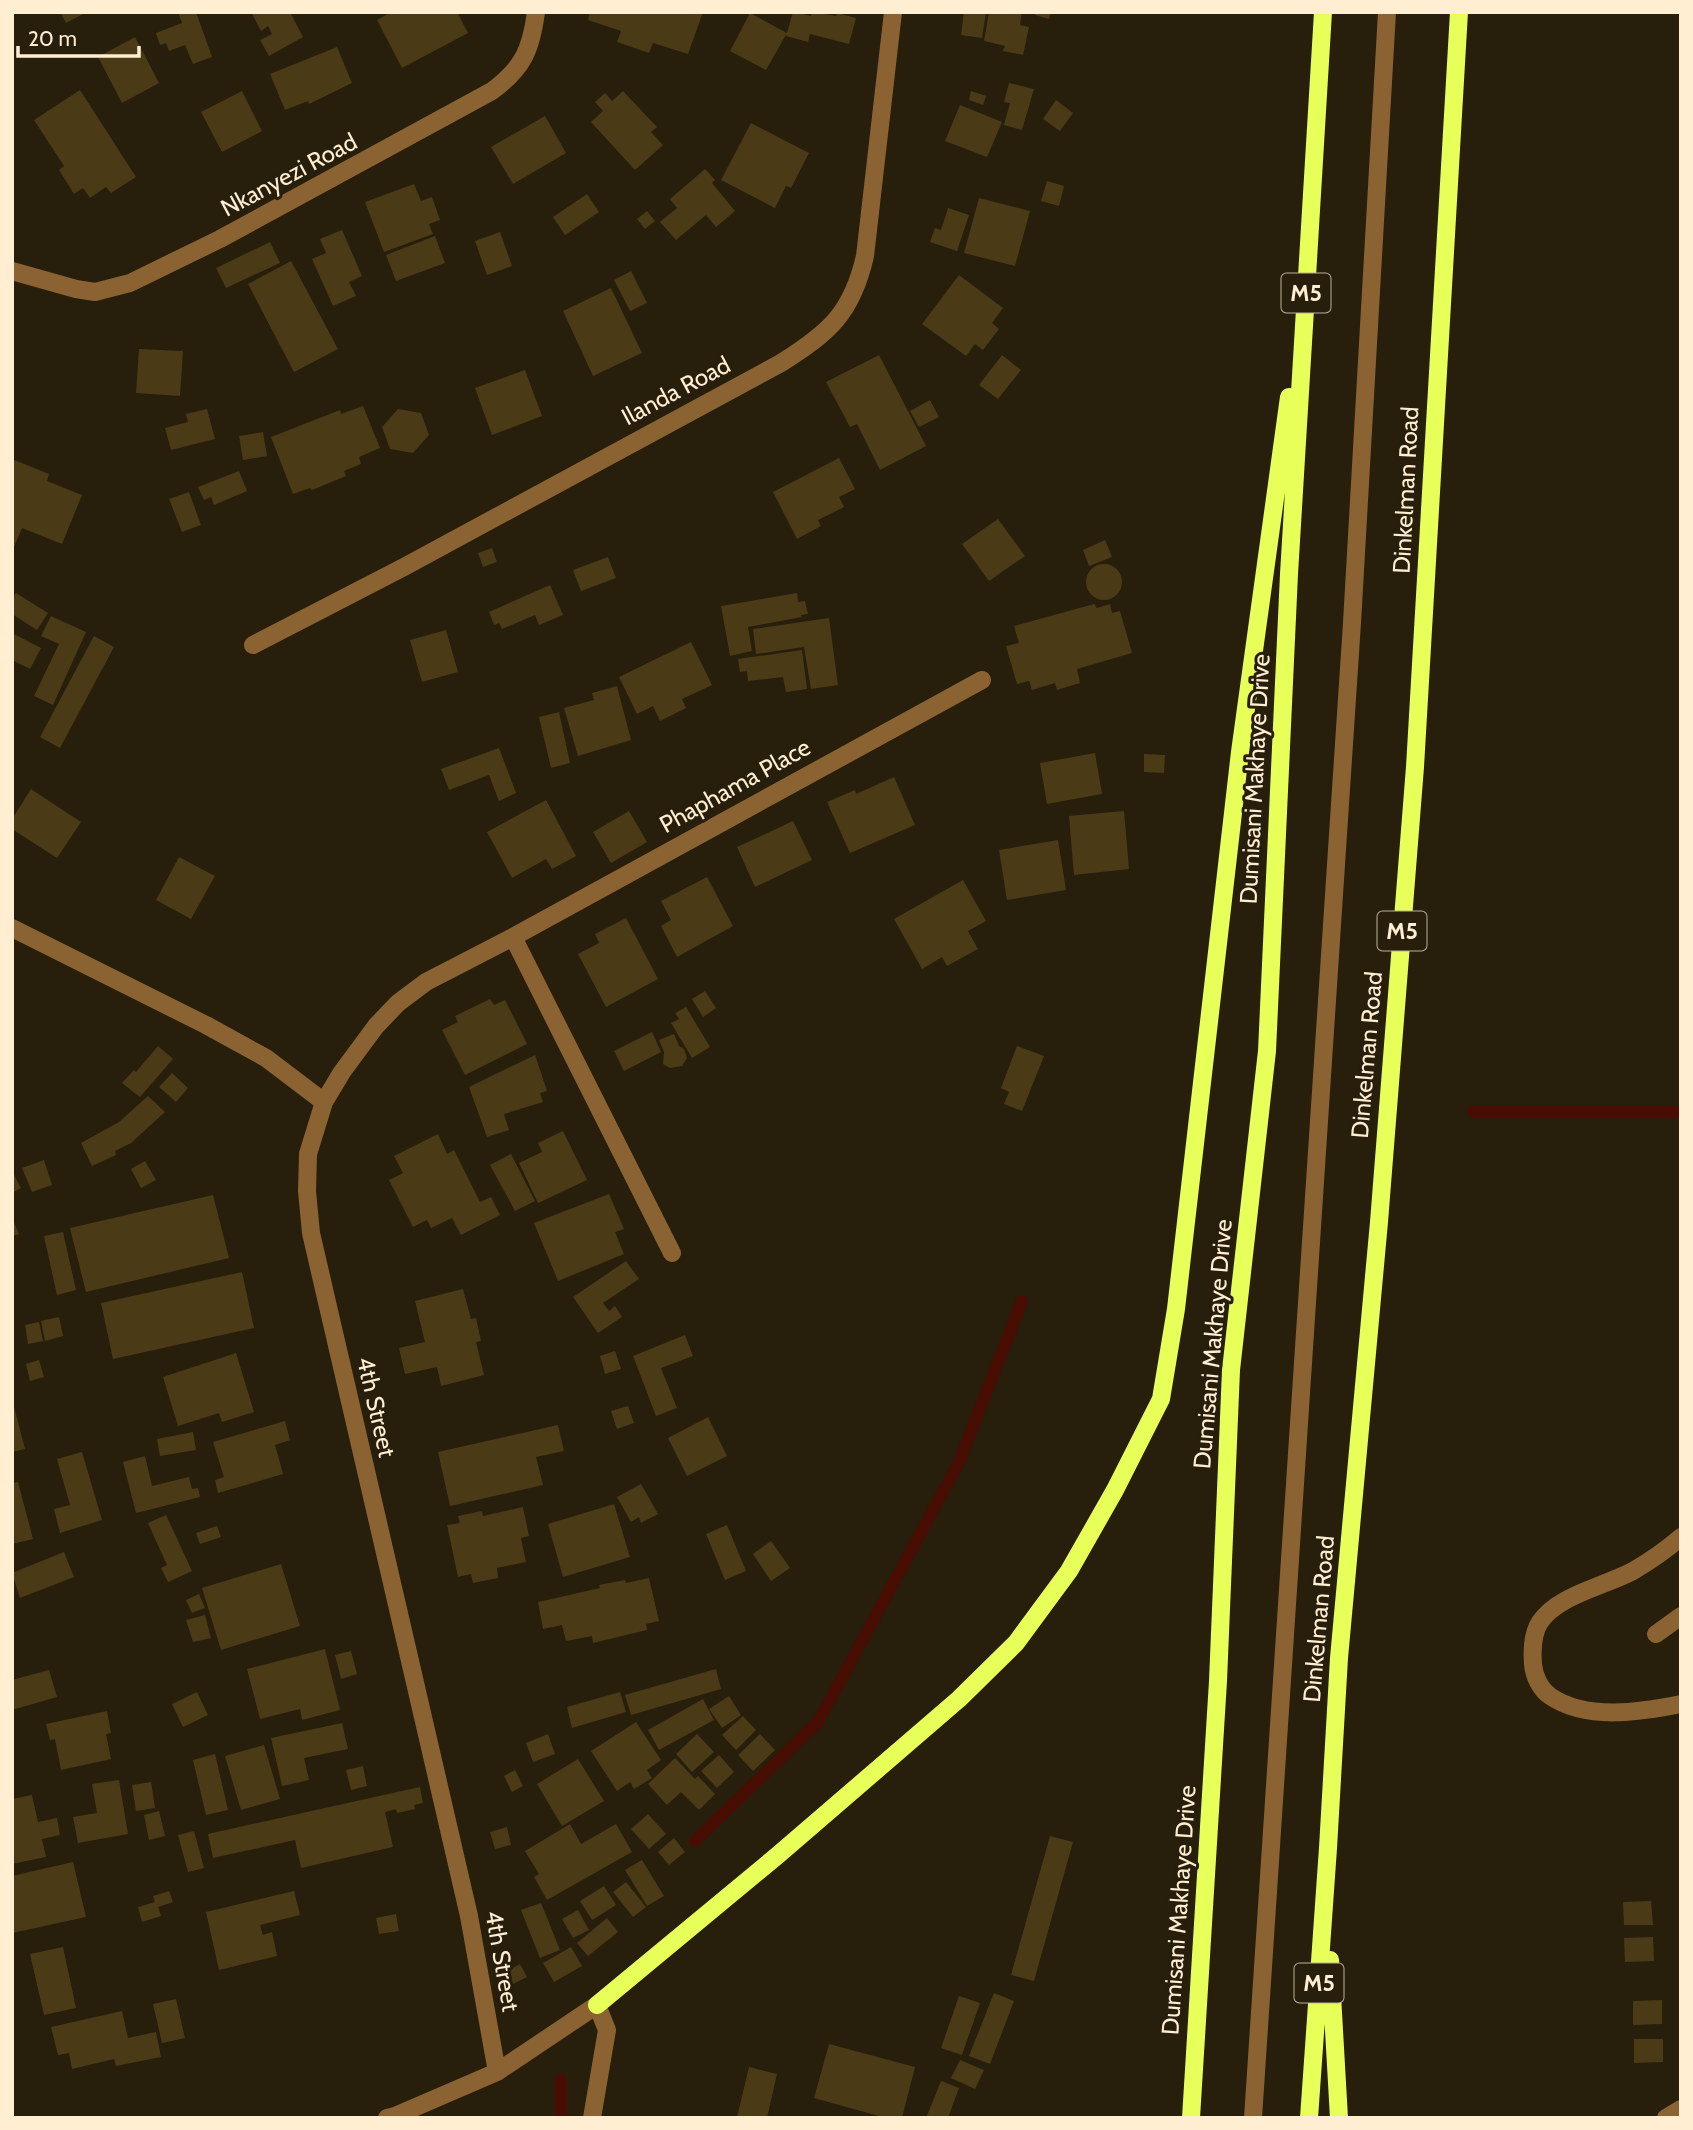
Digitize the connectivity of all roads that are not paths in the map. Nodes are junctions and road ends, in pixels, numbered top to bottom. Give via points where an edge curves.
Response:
1 (536, 12) edge
2 (893, 12) edge
3 (1323, 12) edge
4 (1387, 12) edge
5 (1459, 12) edge
6 (1308, 261) junction
7 (12, 271) edge
8 (253, 645) dead end
9 (982, 680) dead end
10 (12, 928) edge
11 (513, 937) junction
12 (324, 1102) junction
13 (672, 1253) dead end
14 (1681, 1537) edge
15 (1681, 1616) edge
16 (1656, 1634) dead end
17 (1681, 1704) edge
18 (1328, 1848) junction
19 (597, 2005) junction
20 (496, 2072) junction
21 (1681, 2109) edge
22 (387, 2118) edge
23 (592, 2118) edge
24 (1191, 2118) edge
25 (1253, 2118) edge
26 (1309, 2118) edge
27 (1339, 2118) edge
28 (1666, 2118) edge

1 - 7 street, Nkanyezi Road via 521,64 492,91 130,284 95,292
2 - 8 street, Ilanda Road via 864,256 858,283 830,328 782,363
3 - 6 main road, M5
4 - 25 street
5 - 18 main road, Dinkelman Road / M5 via 1415,767 1339,1658
6 - 19 main road via 1240,751 1177,1296 1161,1398 1069,1571 1016,1643 959,1699
6 - 24 main road, Dumisani Makhaye Drive / M5 via 1267,1051 1231,1370 1218,1681
9 - 11 street, Phaphama Place
10 - 12 street via 267,1058
11 - 12 street, Phaphama Place via 425,982 398,1003 376,1026
11 - 13 street
12 - 20 street, 4th Street via 308,1154 312,1233 469,1916
14 - 17 street via 1633,1570 1555,1608 1539,1623 1532,1647 1534,1672 1544,1692 1559,1702 1591,1710 1642,1712
15 - 16 street
18 - 26 main road, M5
18 - 27 main road
19 - 20 street
19 - 23 street via 607,2030
20 - 22 street
21 - 28 street

